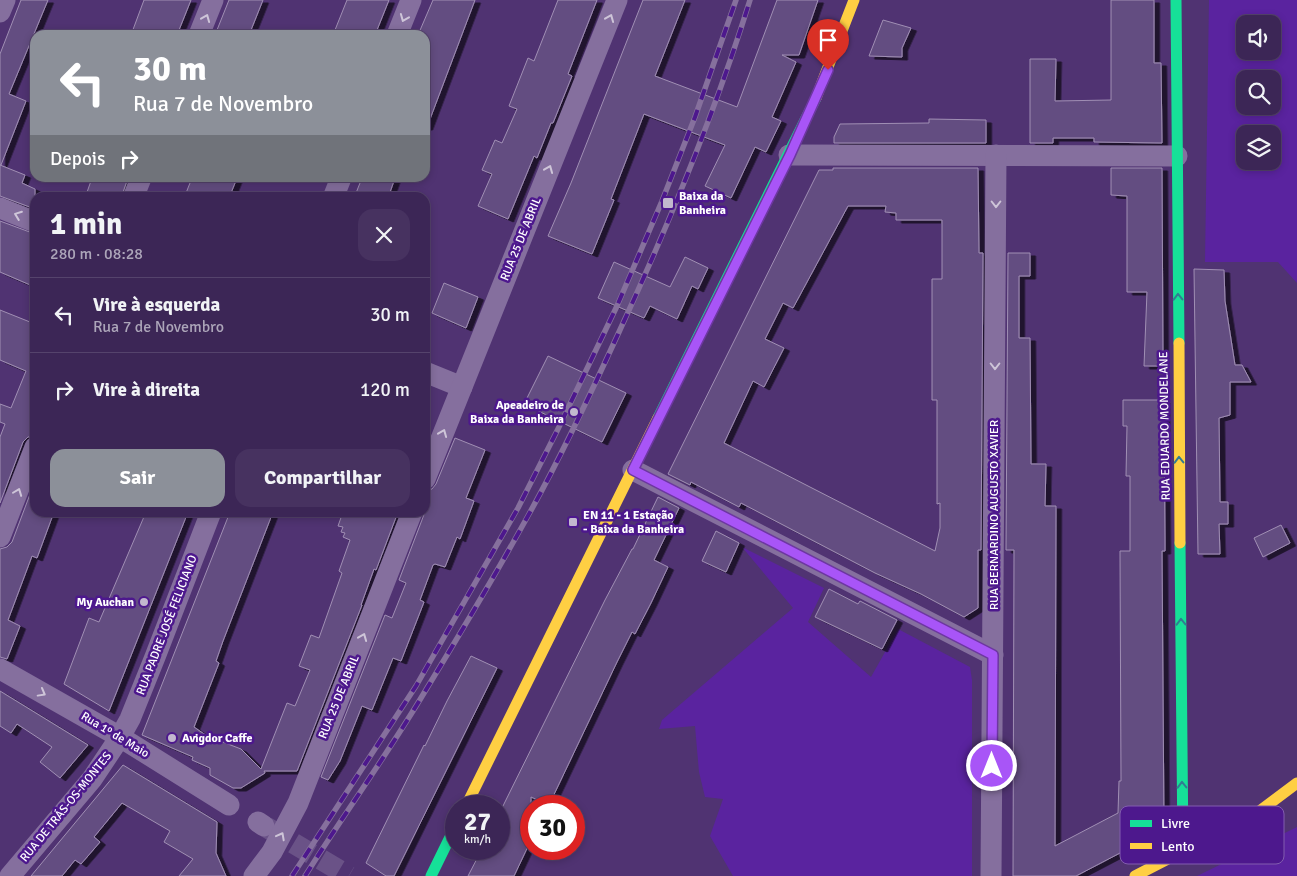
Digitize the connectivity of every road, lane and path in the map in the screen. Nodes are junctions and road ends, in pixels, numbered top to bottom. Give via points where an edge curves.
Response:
1 (5, 0) edge
2 (213, 0) edge
3 (411, 0) edge
4 (617, 0) edge
5 (854, 0) edge
6 (1176, 0) edge
7 (0, 12) edge
8 (201, 30) edge
9 (399, 30) edge
10 (790, 155) junction
11 (996, 155) junction
12 (1177, 156) junction
13 (0, 208) edge
14 (30, 220) edge
15 (430, 374) edge
16 (462, 387) junction
17 (30, 460) edge
18 (430, 467) edge
19 (633, 470) junction
20 (209, 517) edge
21 (410, 517) edge
22 (0, 537) edge
23 (993, 655) junction
24 (0, 669) edge
25 (120, 737) junction
26 (1297, 783) edge
27 (471, 795) edge
28 (229, 805) dead end
29 (1183, 806) edge
30 (1266, 806) edge
31 (445, 847) edge
32 (1159, 864) edge
33 (10, 876) edge
34 (254, 876) edge
35 (431, 876) edge
36 (991, 876) edge
37 (1136, 876) edge

1 - 7 street
8 -> 2 street
3 -> 9 street
16 -> 4 street, RUA 25 DE ABRIL
5 - 10 street via 821,88
6 - 12 street, RUA EDUARDO MONDELANE
10 - 11 street
10 - 19 street
11 - 12 street
11 -> 23 street, RUA BERNARDINO AUGUSTO XAVIER
29 -> 12 street, RUA EDUARDO MONDELANE
14 -> 13 street
15 - 16 street
18 -> 16 street, RUA 25 DE ABRIL
22 -> 17 street
19 - 23 street
19 - 27 street
20 - 25 street, RUA PADRE JOSÉ FELICIANO via 130,719
34 -> 21 street, RUA 25 DE ABRIL via 298,803
23 - 36 street, RUA BERNARDINO AUGUSTO XAVIER
24 -> 25 street, Rua 1º de Maio
25 - 28 street, Rua 1º de Maio
25 - 33 street, RUA DE TRÁS-OS-MONTES via 92,779
26 - 30 street
31 - 35 street
32 - 37 street

